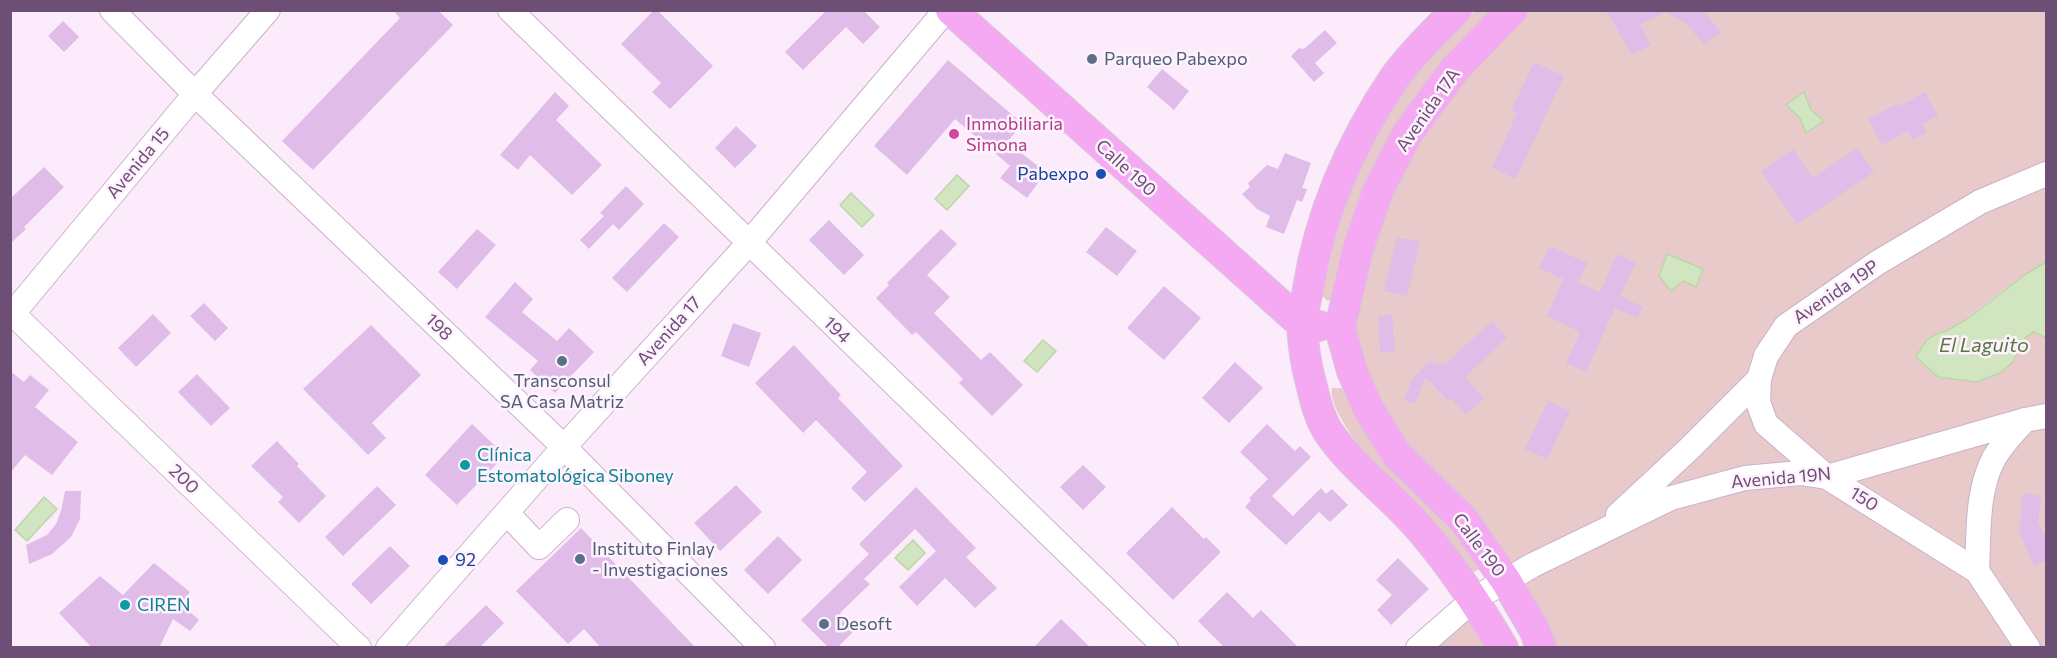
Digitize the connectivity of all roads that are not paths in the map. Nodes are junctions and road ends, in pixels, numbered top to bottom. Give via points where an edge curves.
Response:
1 (112, 10) edge
2 (268, 10) edge
3 (510, 10) edge
4 (946, 10) edge
5 (951, 10) edge
6 (1456, 10) edge
7 (1512, 10) edge
8 (195, 94) junction
9 (2046, 174) edge
10 (748, 244) junction
11 (12, 314) edge
12 (1302, 324) junction
13 (1340, 328) junction
14 (1759, 379) junction
15 (2036, 418) edge
16 (564, 447) junction
17 (1827, 477) junction
18 (507, 513) junction
19 (567, 520) dead end
20 (1592, 536) junction
21 (1977, 572) junction
22 (1506, 580) junction
23 (1474, 599) junction
24 (358, 648) edge
25 (388, 648) edge
26 (763, 648) edge
27 (1166, 648) edge
28 (1418, 648) edge
29 (1503, 648) edge
30 (1541, 648) edge
31 (2028, 648) edge

1 - 8 street, 198
2 - 8 street, Avenida 15
3 - 10 street, 194
4 - 10 street, Avenida 17
5 - 12 main road, Calle 190
6 - 12 main road via 1396,76 1342,171 1323,221
7 - 13 main road, Avenida 17A via 1455,69 1407,134 1378,191 1358,249
8 - 11 street, Avenida 15
8 - 16 street, 198
9 - 14 street, Avenida 19P via 1980,202 1877,263 1786,326 1766,356
10 - 16 street, Avenida 17
10 - 27 street, 194
11 - 24 street, 200
12 - 13 main road
12 - 23 main road, Calle 190 via 1317,409 1327,429 1351,462 1414,522
13 - 22 main road, Calle 190 via 1368,408 1396,455 1463,519
14 - 17 street, 150 via 1758,402 1766,424
14 - 20 street, Avenida 19P
15 - 17 street, Avenida 19N
15 - 21 street via 2007,441 1993,460 1980,507
16 - 18 street, Avenida 17
16 - 26 street, 198
17 - 20 street, Avenida 19N via 1800,473 1745,478 1671,498
17 - 21 street, 150
18 - 19 street via 539,548
18 - 25 street, Avenida 17
20 - 22 street, Avenida 19N
21 - 31 street, 150
22 - 23 street, Avenida 19N
22 - 30 main road, Calle 190
23 - 28 street, Avenida 19N
23 - 29 main road, Calle 190

